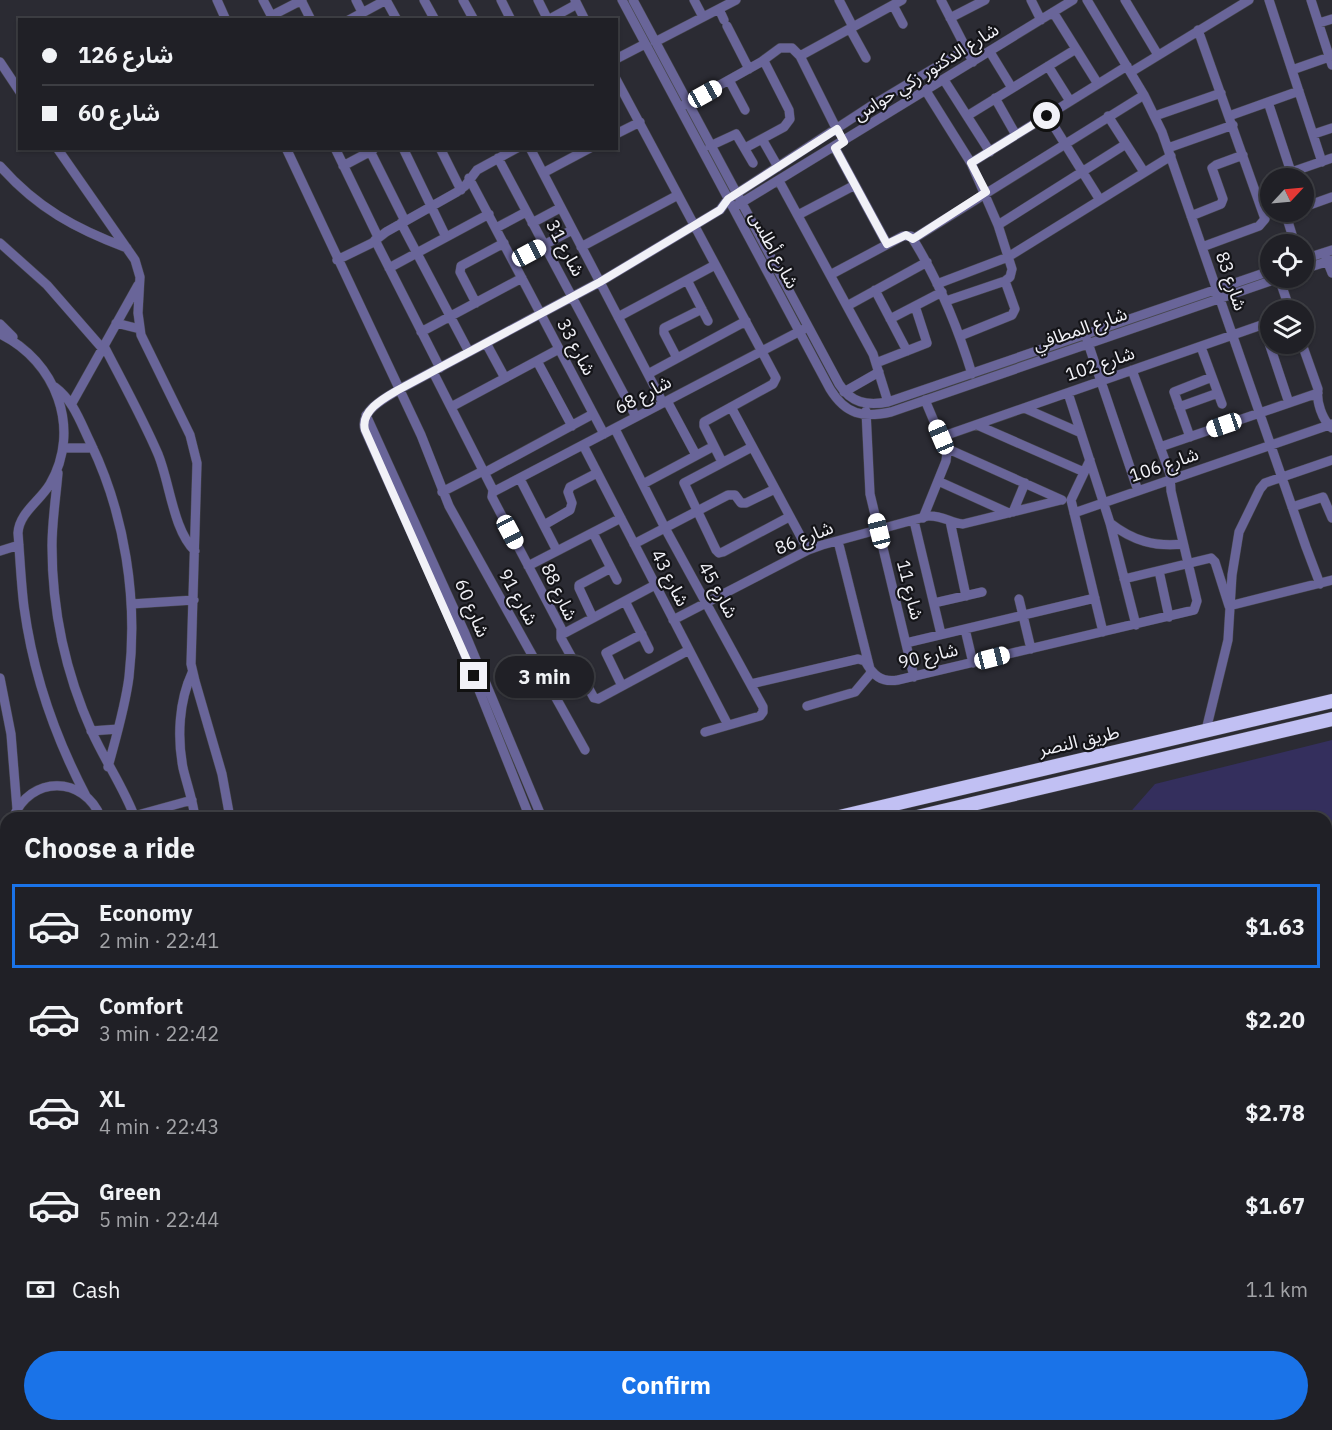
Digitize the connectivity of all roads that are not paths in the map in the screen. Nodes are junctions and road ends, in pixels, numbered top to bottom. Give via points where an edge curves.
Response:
1 (217, 0) edge
2 (263, 0) edge
3 (301, 0) edge
4 (356, 0) edge
5 (386, 0) edge
6 (424, 0) edge
7 (463, 0) edge
8 (501, 0) edge
9 (538, 0) edge
10 (622, 0) edge
11 (633, 0) edge
12 (694, 0) edge
13 (736, 0) edge
14 (838, 0) edge
15 (941, 0) edge
16 (1031, 0) edge
17 (1073, 0) edge
18 (1087, 0) edge
19 (1125, 0) edge
20 (1247, 0) edge
21 (1269, 0) edge
22 (1311, 0) edge
23 (980, 1) edge
24 (576, 2) edge
25 (898, 2) edge
26 (718, 6) edge
27 (362, 12) junction
28 (1053, 12) junction
29 (703, 17) junction
30 (225, 18) edge
31 (272, 18) edge
32 (310, 18) edge
33 (352, 18) edge
34 (396, 18) edge
35 (434, 18) edge
36 (473, 18) edge
37 (510, 18) edge
38 (547, 18) edge
39 (551, 18) edge
40 (584, 18) edge
41 (950, 18) junction
42 (1332, 19) edge
43 (1041, 20) junction
44 (1319, 23) junction
45 (903, 24) dead end
46 (851, 28) junction
47 (643, 30) junction
48 (1198, 30) junction
49 (650, 43) junction
50 (966, 49) junction
51 (1076, 49) junction
52 (990, 52) junction
53 (1158, 55) junction
54 (800, 56) junction
55 (618, 58) edge
56 (866, 58) dead end
57 (1331, 59) edge
58 (764, 61) junction
59 (0, 62) edge
60 (973, 62) junction
61 (1048, 66) junction
62 (749, 69) junction
63 (1129, 69) junction
64 (1292, 70) junction
65 (729, 80) junction
66 (944, 80) junction
67 (1098, 84) junction
68 (1012, 88) junction
69 (18, 89) edge
70 (926, 91) junction
71 (1299, 91) junction
72 (1221, 93) junction
73 (620, 94) edge
74 (1144, 95) junction
75 (995, 98) junction
76 (1070, 101) junction
77 (1268, 102) junction
78 (683, 105) junction
79 (745, 110) dead end
80 (967, 116) junction
81 (1047, 116) junction
82 (1155, 116) junction
83 (1108, 117) junction
84 (1231, 121) junction
85 (639, 122) junction
86 (1332, 128) edge
87 (837, 129) junction
88 (618, 134) edge
89 (1314, 134) junction
90 (1016, 135) junction
91 (762, 139) junction
92 (844, 142) junction
93 (1065, 144) junction
94 (1126, 144) junction
95 (710, 146) junction
96 (745, 148) junction
97 (835, 148) junction
98 (58, 150) edge
99 (287, 150) edge
100 (335, 150) edge
101 (373, 150) edge
102 (404, 150) edge
103 (441, 150) edge
104 (513, 150) edge
105 (531, 150) edge
106 (584, 150) edge
107 (990, 152) junction
108 (1170, 152) junction
109 (1243, 155) junction
110 (498, 158) junction
111 (1327, 160) edge
112 (753, 163) dead end
113 (971, 163) junction
114 (343, 165) junction
115 (0, 166) edge
116 (778, 167) junction
117 (1282, 168) edge
118 (1304, 168) edge
119 (1082, 172) junction
120 (1144, 172) junction
121 (543, 173) junction
122 (469, 178) junction
123 (779, 181) junction
124 (855, 185) junction
125 (461, 190) junction
126 (986, 192) junction
127 (678, 195) junction
128 (732, 196) junction
129 (1332, 196) edge
130 (1100, 200) junction
131 (1314, 203) edge
132 (737, 206) junction
133 (431, 207) junction
134 (560, 208) junction
135 (720, 210) junction
136 (526, 212) junction
137 (489, 214) junction
138 (798, 215) junction
139 (1191, 216) junction
140 (403, 222) junction
141 (532, 223) junction
142 (694, 225) junction
143 (998, 225) junction
144 (496, 228) junction
145 (572, 230) junction
146 (446, 237) junction
147 (377, 239) junction
148 (913, 239) junction
149 (0, 243) edge
150 (504, 243) junction
151 (887, 244) junction
152 (544, 245) junction
153 (581, 247) junction
154 (1202, 247) junction
155 (128, 249) junction
156 (417, 253) junction
157 (1329, 256) edge
158 (1008, 257) junction
159 (1314, 258) edge
160 (337, 260) junction
161 (513, 261) junction
162 (927, 262) junction
163 (1314, 264) edge
164 (715, 265) junction
165 (389, 268) junction
166 (1332, 273) edge
167 (830, 275) junction
168 (1260, 275) edge
169 (522, 278) junction
170 (687, 280) junction
171 (1005, 281) junction
172 (140, 282) junction
173 (600, 282) junction
174 (1260, 283) edge
175 (875, 290) junction
176 (942, 292) junction
177 (1218, 294) junction
178 (572, 297) junction
179 (476, 303) junction
180 (847, 306) junction
181 (915, 306) junction
182 (702, 309) junction
183 (540, 314) junction
184 (450, 317) junction
185 (618, 317) junction
186 (890, 319) junction
187 (708, 321) dead end
188 (746, 321) junction
189 (0, 324) edge
190 (116, 324) junction
191 (1260, 326) edge
192 (140, 329) junction
193 (804, 330) junction
194 (421, 332) junction
195 (0, 334) edge
196 (960, 336) junction
197 (1232, 336) junction
198 (1087, 339) junction
199 (486, 343) junction
200 (19, 344) junction
201 (103, 347) junction
202 (1201, 347) junction
203 (559, 349) junction
204 (907, 351) junction
205 (469, 352) junction
206 (762, 352) junction
207 (1275, 354) edge
208 (1306, 354) edge
209 (677, 358) junction
210 (537, 361) junction
211 (878, 367) junction
212 (436, 370) junction
213 (1132, 370) junction
214 (648, 374) junction
215 (972, 374) junction
216 (1212, 377) junction
217 (505, 378) junction
218 (1101, 381) junction
219 (53, 385) junction
220 (398, 390) junction
221 (844, 392) junction
222 (1068, 393) junction
223 (1218, 393) junction
224 (1318, 393) junction
225 (925, 400) junction
226 (665, 402) junction
227 (72, 403) junction
228 (1289, 403) junction
229 (1222, 404) dead end
230 (866, 405) junction
231 (451, 407) junction
232 (731, 407) junction
233 (889, 407) junction
234 (1179, 407) junction
235 (1024, 408) junction
236 (593, 414) junction
237 (1259, 414) junction
238 (866, 415) junction
239 (636, 417) junction
240 (977, 424) junction
241 (572, 426) junction
242 (1331, 426) edge
243 (615, 429) junction
244 (1081, 433) junction
245 (604, 434) junction
246 (941, 437) junction
247 (1190, 437) junction
248 (583, 446) junction
249 (714, 446) junction
250 (1270, 446) junction
251 (752, 447) junction
252 (1160, 447) junction
253 (63, 448) junction
254 (93, 448) junction
255 (946, 448) junction
256 (696, 455) junction
257 (1090, 460) junction
258 (1332, 460) edge
259 (722, 462) junction
260 (57, 468) junction
261 (483, 472) junction
262 (1084, 472) junction
263 (597, 473) junction
264 (1281, 477) junction
265 (520, 478) junction
266 (1170, 480) junction
267 (938, 481) junction
268 (1025, 483) junction
269 (643, 484) junction
270 (774, 489) junction
271 (1138, 491) junction
272 (442, 492) junction
273 (493, 492) junction
274 (1061, 500) junction
275 (1104, 503) junction
276 (31, 507) junction
277 (1292, 507) junction
278 (54, 508) junction
279 (1073, 509) junction
280 (697, 512) junction
281 (1011, 512) junction
282 (789, 517) junction
283 (621, 518) junction
284 (1332, 518) edge
285 (918, 519) junction
286 (950, 521) junction
287 (1110, 523) junction
288 (544, 525) junction
289 (665, 528) junction
290 (879, 531) junction
291 (593, 533) junction
292 (838, 540) junction
293 (634, 544) junction
294 (1183, 544) junction
295 (19, 545) junction
296 (808, 550) junction
297 (0, 551) edge
298 (195, 551) junction
299 (557, 551) junction
300 (1188, 564) junction
301 (528, 566) junction
302 (611, 568) junction
303 (1159, 571) junction
304 (1124, 579) junction
305 (617, 580) dead end
306 (1332, 580) edge
307 (1320, 584) junction
308 (655, 585) junction
309 (982, 592) dead end
310 (966, 596) junction
311 (1095, 598) junction
312 (1019, 599) dead end
313 (194, 600) junction
314 (625, 601) junction
315 (707, 603) junction
316 (934, 603) junction
317 (131, 604) junction
318 (1229, 606) junction
319 (1023, 615) junction
320 (1169, 617) junction
321 (593, 618) junction
322 (673, 620) junction
323 (1136, 625) junction
324 (965, 629) junction
325 (1103, 632) junction
326 (642, 633) junction
327 (941, 634) junction
328 (561, 635) junction
329 (906, 643) junction
330 (649, 649) dead end
331 (1031, 649) junction
332 (689, 650) junction
333 (973, 663) junction
334 (192, 673) junction
335 (872, 673) junction
336 (914, 677) junction
337 (0, 678) edge
338 (751, 684) junction
339 (622, 686) junction
340 (1332, 701) edge
341 (807, 706) dead end
342 (1332, 719) edge
343 (728, 725) junction
344 (118, 729) junction
345 (1206, 730) junction
346 (91, 731) junction
347 (705, 732) dead end
348 (585, 750) dead end
349 (108, 767) junction
350 (1014, 775) junction
351 (520, 777) junction
352 (994, 779) junction
353 (1018, 793) junction
354 (86, 796) junction
355 (997, 798) junction
356 (192, 800) junction
357 (15, 812) edge
358 (16, 812) edge
359 (98, 812) edge
360 (131, 812) edge
361 (151, 812) edge
362 (194, 812) edge
363 (229, 812) edge
364 (529, 812) edge
365 (539, 812) edge
366 (859, 812) edge
367 (938, 812) edge

1 - 30 street
2 - 31 street
3 - 31 street
3 - 32 street
4 - 27 street
5 - 27 street
5 - 34 street
6 - 35 street
7 - 36 street
8 - 37 street
9 - 38 street
10 - 47 street, شارع أطلس
11 - 47 street, شارع أطلس
12 - 29 street
13 - 26 street
14 - 46 street
15 - 41 street
16 - 43 street
17 - 28 street, شارع الدكتور زكي حواس
18 - 63 street, شارع 83
19 - 53 street
20 - 48 street
21 - 64 street
22 - 44 street
23 - 41 street
24 - 39 street
24 - 40 street
25 - 45 street
25 - 46 street
26 - 29 street
26 - 62 street
27 - 33 street
28 - 43 street, شارع الدكتور زكي حواس
28 - 51 street
29 - 49 street
41 - 50 street
42 - 44 street
43 - 52 street, شارع الدكتور زكي حواس
44 - 57 street
46 - 54 street
46 - 56 street
47 - 49 street, شارع أطلس
48 - 53 street
48 - 72 street
49 - 55 street
49 - 78 street, شارع أطلس
50 - 60 street
50 - 87 street, شارع الدكتور زكي حواس
51 - 61 street
51 - 67 street
52 - 60 street, شارع الدكتور زكي حواس
52 - 68 street
53 - 63 street
54 - 58 street via 786,47
54 - 87 street
57 - 64 street
58 - 62 street
58 - 91 street via 790,114 788,124
59 - 69 street
60 - 66 street, شارع الدكتور زكي حواس
61 - 68 street
61 - 76 street
62 - 65 street
63 - 67 street
63 - 74 street, شارع 83
64 - 71 street
65 - 78 street
65 - 79 street
66 - 70 street, شارع الدكتور زكي حواس
66 - 80 street
67 - 76 street
68 - 75 street
70 - 92 street, شارع الدكتور زكي حواس
70 - 113 street
71 - 77 street
71 - 89 street
72 - 82 street
72 - 84 street
73 - 85 street
74 - 82 street, شارع 83
74 - 83 street
75 - 80 street
75 - 90 street
76 - 81 street
77 - 84 street
77 - 117 street
78 - 95 street, شارع أطلس
78 - 128 street, شارع أطلس
80 - 107 street
81 - 90 street
81 - 93 street
82 - 108 street, شارع 83
83 - 93 street
83 - 94 street
84 - 108 street
84 - 109 street
85 - 88 street
85 - 127 street
86 - 89 street
87 - 92 street
87 - 116 street, شارع الدكتور زكي حواس
89 - 111 street
90 - 107 street
91 - 96 street
91 - 116 street
92 - 97 street, شارع الدكتور زكي حواس
93 - 119 street
93 - 126 street
94 - 119 street
94 - 120 street
95 - 96 street via 736,134
95 - 128 street, شارع أطلس
96 - 112 street
97 - 123 street, شارع الدكتور زكي حواس
97 - 124 street
98 - 155 street
99 - 160 street, شارع 91
100 - 114 street, شارع 88
101 - 114 street
101 - 140 street
102 - 133 street
103 - 125 street
104 - 110 street
105 - 121 street
106 - 121 street
107 - 113 street
108 - 120 street
108 - 139 street, شارع 83
109 - 139 street via 1212,168 1223,200
109 - 154 street via 1265,219 1259,226
110 - 122 street
110 - 136 street, شارع 31
111 - 118 street
113 - 126 street
114 - 147 street, شارع 88
115 - 155 street via 53,213
116 - 128 street, شارع الدكتور زكي حواس
119 - 130 street
119 - 143 street
120 - 130 street
121 - 134 street
122 - 125 street
122 - 137 street, شارع 33
123 - 132 street, شارع الدكتور زكي حواس
123 - 138 street
124 - 138 street
124 - 151 street
125 - 133 street
126 - 143 street
126 - 148 street
127 - 142 street
127 - 153 street
128 - 132 street, شارع أطلس
128 - 135 street, شارع 60
129 - 131 street
130 - 158 street
132 - 135 street, شارع 60
132 - 193 street, شارع أطلس
133 - 140 street
133 - 146 street
134 - 141 street
134 - 145 street
135 - 142 street, شارع 60
136 - 141 street, شارع 31
136 - 144 street
137 - 144 street, شارع 33
137 - 146 street
138 - 167 street
139 - 154 street, شارع 83
140 - 147 street
140 - 156 street
141 - 152 street, شارع 31
142 - 164 street
142 - 173 street, شارع 60
143 - 158 street
144 - 150 street, شارع 33
145 - 152 street
145 - 153 street
146 - 156 street
147 - 160 street
147 - 165 street, شارع 88
148 - 151 street via 906,235
148 - 162 street
149 - 201 street via 47,285
150 - 161 street, شارع 33
150 - 179 street via 460,266
151 - 167 street
152 - 161 street
152 - 178 street, شارع 31
153 - 173 street
154 - 177 street, شارع 83
155 - 172 street via 138,267
156 - 165 street
156 - 184 street
157 - 159 street
157 - 163 street
157 - 166 street
158 - 171 street via 1012,273
158 - 176 street
160 - 220 street, شارع 91
161 - 169 street, شارع 33
162 - 175 street
162 - 176 street
164 - 170 street
164 - 188 street
165 - 194 street, شارع 88
167 - 180 street
168 - 177 street, شارع المطافي
169 - 179 street
169 - 183 street, شارع 33
170 - 182 street
170 - 185 street
171 - 176 street
171 - 196 street via 1015,309 1012,315
172 - 190 street
172 - 192 street
173 - 178 street, شارع 60
173 - 185 street
174 - 177 street, شارع المطافي
175 - 180 street
175 - 186 street
176 - 181 street
176 - 196 street
177 - 197 street, شارع 83
177 - 198 street, شارع المطافي
178 - 183 street, شارع 60
178 - 239 street, شارع 31
179 - 184 street
180 - 211 street
181 - 186 street
181 - 204 street via 928,341
182 - 187 street
182 - 209 street via 664,328
183 - 199 street, شارع 60
183 - 203 street, شارع 33
184 - 194 street
184 - 205 street
185 - 214 street
186 - 204 street
188 - 206 street
188 - 209 street
189 - 200 street
190 - 192 street
190 - 201 street
191 - 197 street, شارع 102
192 - 298 street via 195,451
193 - 206 street, شارع 68
193 - 221 street, شارع أطلس
193 - 238 street, شارع أطلس via 838,400 852,411
194 - 212 street, شارع 88
195 - 200 street
196 - 215 street
197 - 202 street, شارع 102
197 - 237 street, شارع 83
198 - 215 street, شارع المطافي
198 - 218 street
198 - 225 street, شارع المطافي
199 - 205 street, شارع 60
199 - 217 street
200 - 219 street via 42,367
201 - 227 street
201 - 298 street via 158,454 182,536
202 - 213 street, شارع 102
202 - 216 street
203 - 210 street
203 - 236 street, شارع 33
204 - 211 street
205 - 212 street, شارع 60
206 - 226 street, شارع 68
206 - 232 street via 776,382
207 - 228 street
208 - 224 street
209 - 214 street
210 - 217 street
210 - 241 street
211 - 221 street
211 - 233 street
212 - 220 street, شارع 60
212 - 231 street, شارع 88
213 - 218 street, شارع 102
213 - 252 street
214 - 226 street
215 - 233 street, شارع المطافي
216 - 223 street
216 - 234 street via 1175,391
217 - 231 street
218 - 222 street, شارع 102
218 - 271 street
219 - 227 street
219 - 253 street via 63,416
220 - 272 street, شارع 91 via 421,435
220 - 351 street, شارع 60 via 366,415 365,430 450,608
221 - 230 street
222 - 235 street, شارع 102
222 - 244 street
223 - 229 street
223 - 234 street
224 - 228 street
224 - 242 street via 1325,421
225 - 233 street, شارع المطافي
225 - 246 street
226 - 239 street, شارع 68
226 - 256 street
227 - 254 street
228 - 237 street
230 - 233 street
230 - 238 street, شارع 11
231 - 261 street, شارع 88
232 - 249 street via 703,423
232 - 251 street
233 - 238 street
234 - 247 street
235 - 240 street, شارع 102
235 - 244 street
236 - 241 street
236 - 245 street, شارع 33
237 - 247 street
237 - 250 street, شارع 83
238 - 290 street, شارع 11 via 869,489
239 - 243 street, شارع 68
240 - 246 street, شارع 102
240 - 262 street
241 - 261 street
242 - 250 street, شارع 106
243 - 245 street, شارع 68
243 - 269 street, شارع 45
244 - 257 street
245 - 248 street, شارع 68
246 - 255 street
247 - 252 street
248 - 263 street, شارع 43
248 - 265 street, شارع 68
249 - 256 street
249 - 259 street
250 - 264 street, شارع 83
250 - 266 street, شارع 106
251 - 259 street
251 - 270 street
252 - 266 street
253 - 254 street
253 - 260 street
254 - 317 street via 122,538
255 - 267 street via 946,461
255 - 268 street
256 - 269 street
257 - 262 street
257 - 275 street
258 - 264 street
259 - 280 street via 684,483
260 - 276 street via 48,487
260 - 278 street
261 - 272 street
261 - 273 street, شارع 88
262 - 279 street via 1071,499
263 - 283 street, شارع 43
263 - 288 street via 570,487 570,510
264 - 277 street, شارع 83
264 - 318 street via 1260,489 1239,532
265 - 273 street, شارع 68
265 - 288 street
266 - 271 street, شارع 106
266 - 294 street
267 - 281 street
267 - 285 street
268 - 274 street
268 - 281 street
269 - 289 street, شارع 45
270 - 280 street via 746,503 730,495
270 - 282 street
271 - 275 street, شارع 106
272 - 348 street, شارع 91
273 - 301 street, شارع 88 via 492,497
274 - 279 street
274 - 281 street, شارع 86
275 - 279 street, شارع 106
275 - 287 street
276 - 278 street
276 - 295 street via 19,525
277 - 284 street via 1323,497
277 - 307 street, شارع 83
278 - 346 street via 52,566 57,611 72,679
279 - 311 street
280 - 282 street via 721,553
280 - 289 street
281 - 286 street, شارع 86 via 963,524
282 - 296 street
283 - 291 street
283 - 293 street, شارع 43
285 - 286 street, شارع 86 via 940,516
285 - 290 street, شارع 86
285 - 316 street
286 - 310 street
287 - 294 street via 1147,543
287 - 304 street
288 - 299 street
289 - 293 street
289 - 315 street, شارع 45
290 - 292 street, شارع 86
290 - 329 street, شارع 11
291 - 299 street
291 - 302 street
292 - 296 street, شارع 86
292 - 335 street
293 - 308 street, شارع 43
294 - 300 street
295 - 297 street
295 - 354 street via 24,608 38,678 59,739
296 - 315 street, شارع 86
298 - 313 street
299 - 301 street
300 - 303 street
300 - 318 street via 1213,560
300 - 320 street, شارع 90 via 1196,607
301 - 328 street, شارع 88 via 561,628
302 - 305 street
302 - 321 street via 579,585
303 - 304 street
303 - 320 street
304 - 323 street
306 - 307 street
307 - 318 street
308 - 314 street
308 - 322 street, شارع 43
309 - 310 street
310 - 316 street
311 - 319 street
311 - 325 street
312 - 319 street
313 - 317 street
313 - 334 street
314 - 321 street
314 - 326 street
315 - 322 street, شارع 86
315 - 338 street, شارع 45
316 - 327 street
317 - 344 street via 129,668
318 - 345 street via 1228,640
319 - 324 street
319 - 331 street
320 - 323 street, شارع 90
321 - 328 street
322 - 332 street, شارع 43
323 - 325 street, شارع 90
324 - 327 street
324 - 333 street
325 - 331 street, شارع 90
326 - 330 street
326 - 339 street via 606,653
327 - 329 street
328 - 339 street, شارع 88 via 594,698
329 - 336 street, شارع 11
331 - 333 street, شارع 90
332 - 339 street, شارع 88
332 - 343 street, شارع 43
333 - 336 street, شارع 90
334 - 356 street via 184,696 180,735 183,769
334 - 363 street via 222,774
335 - 336 street, شارع 90 via 884,681
335 - 338 street, شارع 90 via 865,661 858,659
335 - 341 street via 855,692
337 - 357 street via 11,734
338 - 343 street, شارع 45 via 763,707 762,714
340 - 345 highway, طريق النصر
342 - 353 highway, طريق النصر
343 - 347 street, شارع 45
344 - 346 street
344 - 349 street
345 - 350 highway, طريق النصر
346 - 349 street
349 - 360 street
350 - 352 highway, طريق النصر
350 - 353 highway via 1011,785
351 - 364 street, شارع 60
351 - 365 street, شارع 60
352 - 355 highway via 1000,788
352 - 366 highway, طريق النصر
353 - 355 highway, طريق النصر
354 - 358 street via 74,789 52,786 32,793
354 - 359 street
355 - 367 highway, طريق النصر
356 - 361 street
356 - 362 street

